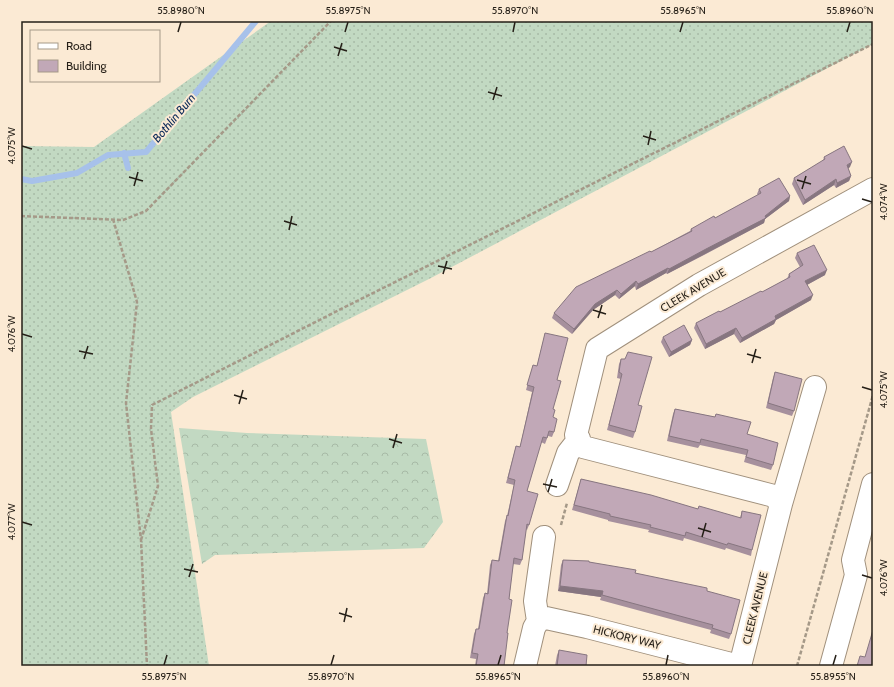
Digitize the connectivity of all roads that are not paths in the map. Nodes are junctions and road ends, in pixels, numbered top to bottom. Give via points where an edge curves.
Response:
1 (873, 189) edge
2 (815, 387) dead end
3 (579, 439) junction
4 (873, 484) edge
5 (557, 485) dead end
6 (781, 504) junction
7 (544, 537) dead end
8 (538, 621) junction
9 (525, 666) edge
10 (740, 666) edge
11 (831, 666) edge

1 - 3 street, CLEEK AVENUE via 699,285 597,349 576,435
2 - 6 street, CLEEK AVENUE
3 - 5 street via 568,453
3 - 6 street via 583,447 774,496
4 - 11 street via 853,560 856,575
6 - 10 street, CLEEK AVENUE
7 - 8 street via 535,601
8 - 9 street
8 - 10 street, HICKORY WAY via 546,618 587,627

